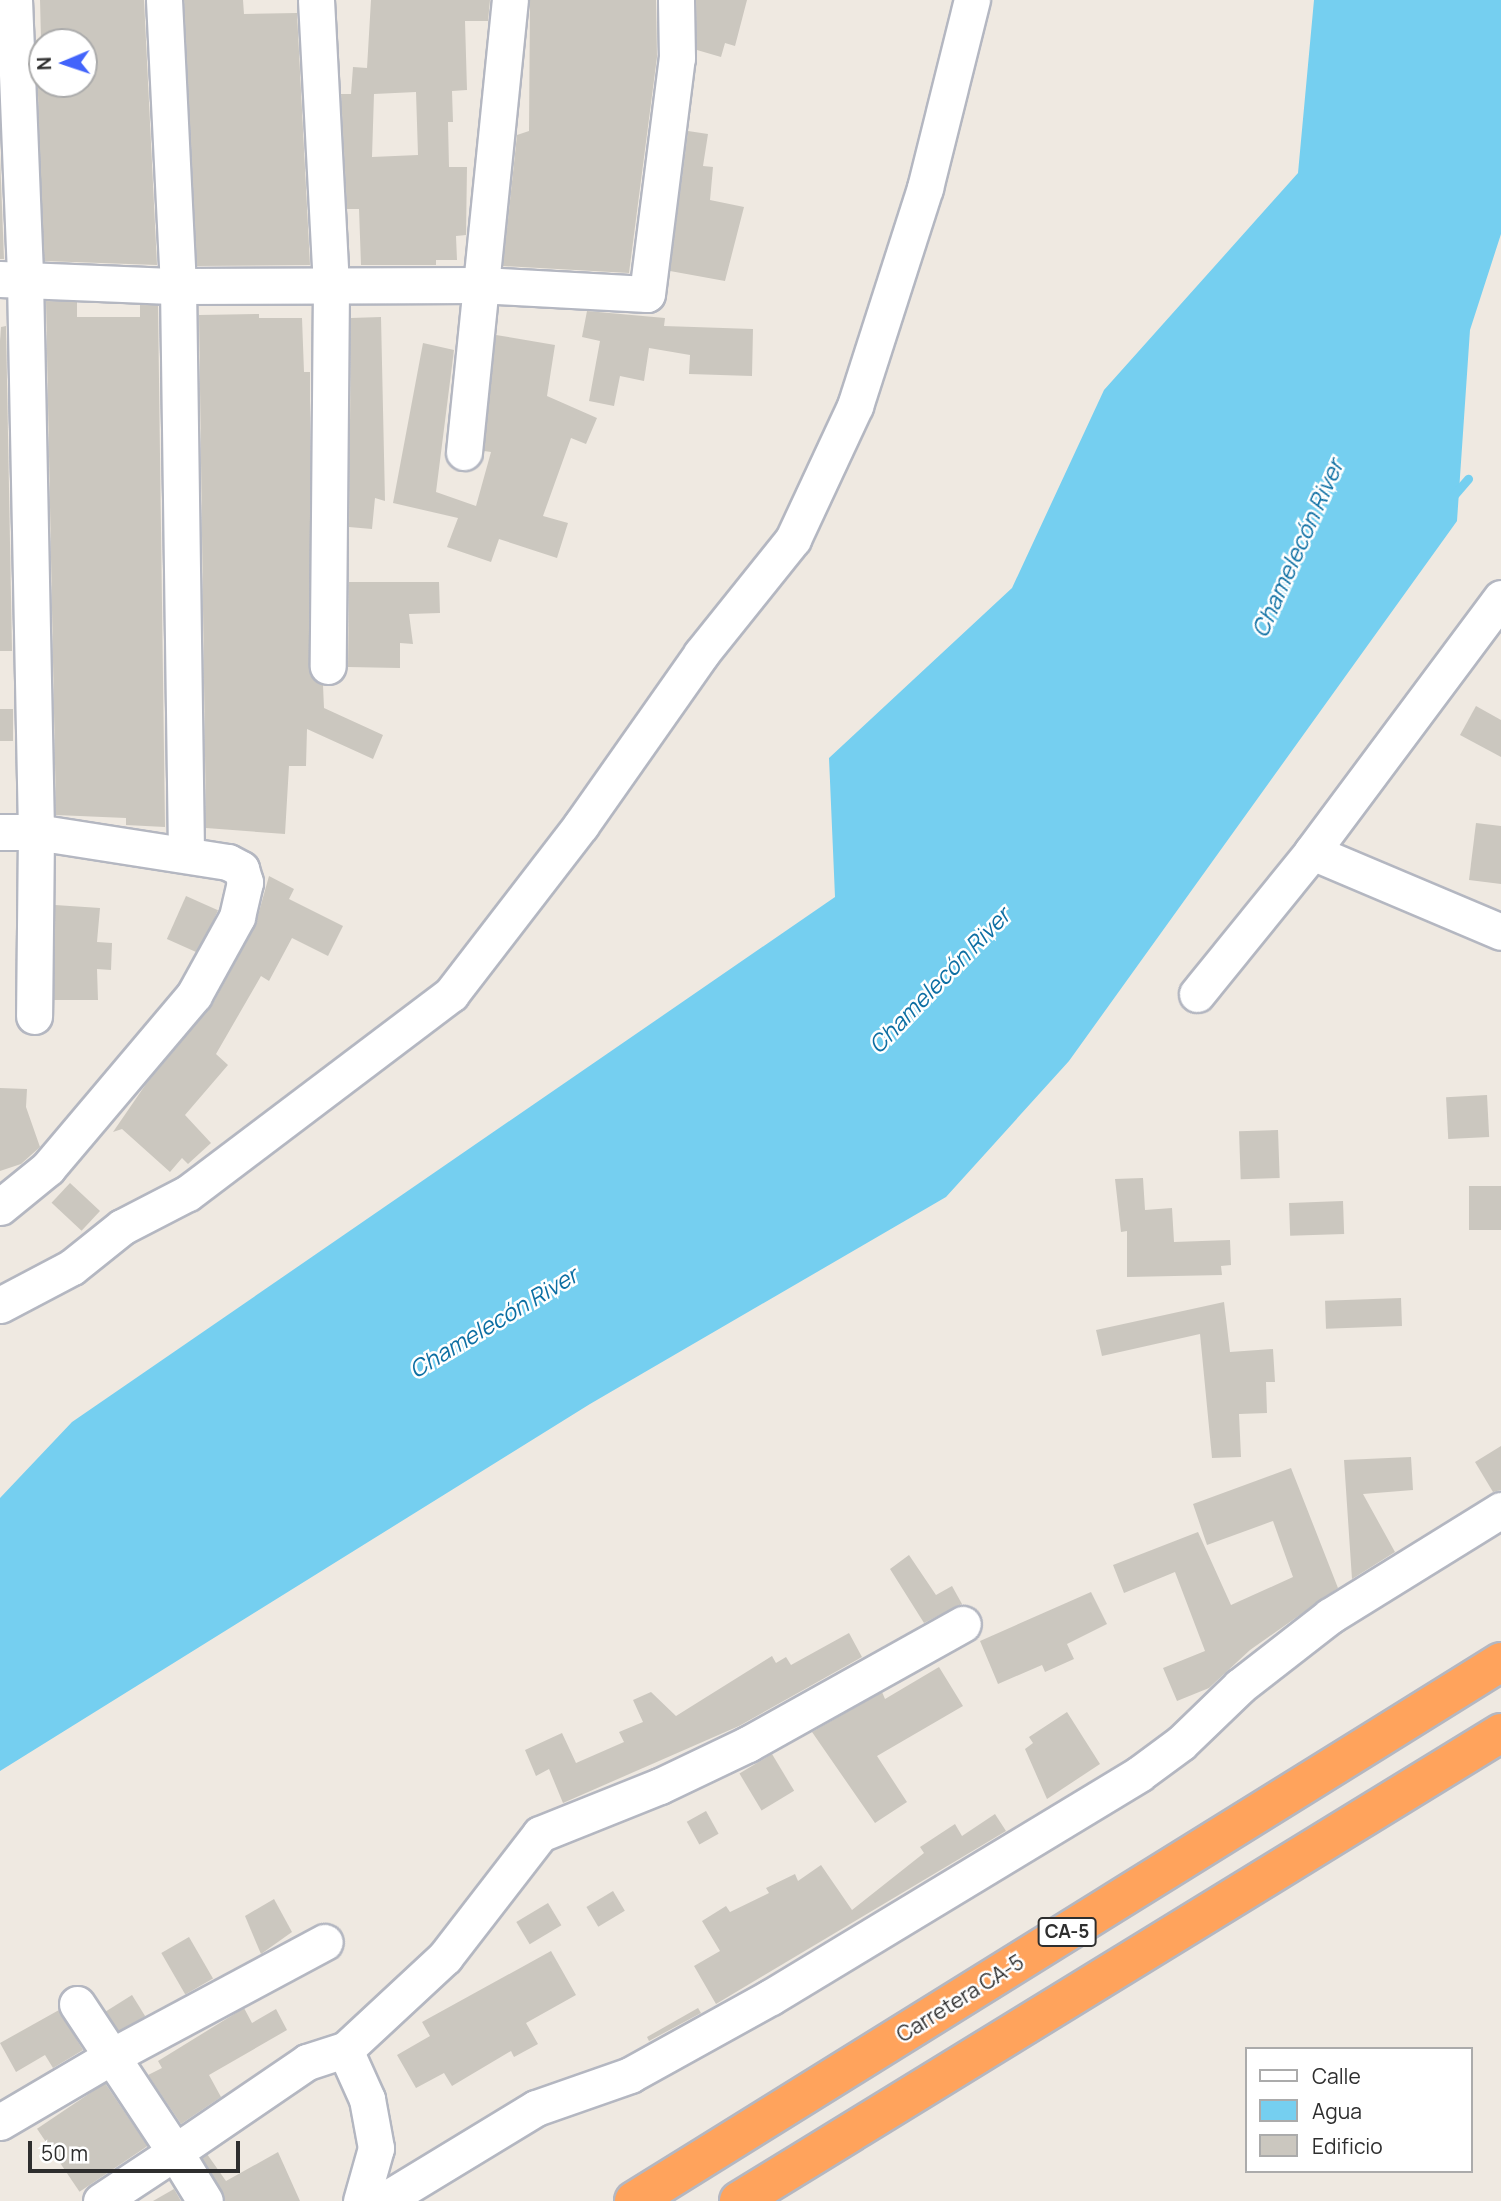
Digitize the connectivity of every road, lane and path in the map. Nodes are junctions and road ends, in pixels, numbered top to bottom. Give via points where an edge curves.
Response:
1 (14, 0) edge
2 (163, 0) edge
3 (316, 0) edge
4 (510, 0) edge
5 (676, 0) edge
6 (972, 0) edge
7 (12, 279) edge
8 (480, 285) junction
9 (178, 286) junction
10 (331, 287) junction
11 (464, 452) dead end
12 (1501, 598) edge
13 (328, 666) dead end
14 (0, 832) edge
15 (36, 832) junction
16 (1312, 852) junction
17 (186, 854) junction
18 (1501, 932) edge
19 (1197, 994) dead end
20 (34, 1016) dead end
21 (0, 1207) edge
22 (0, 1305) edge
23 (1501, 1510) edge
24 (963, 1624) dead end
25 (1501, 1662) edge
26 (1501, 1733) edge
27 (325, 1942) dead end
28 (78, 2004) dead end
29 (345, 2050) junction
30 (114, 2055) junction
31 (0, 2122) edge
32 (175, 2152) junction
33 (101, 2201) edge
34 (205, 2201) edge
35 (361, 2201) edge
36 (383, 2201) edge
37 (634, 2201) edge
38 (739, 2201) edge

1 - 7 street
2 - 9 street
3 - 10 street
4 - 8 street
5 - 8 street via 677,58 647,294
6 - 22 street via 925,188 859,393 799,527 701,654 581,825 451,994 188,1193 122,1227 72,1267
7 - 9 street
7 - 15 street
8 - 10 street
8 - 11 street
9 - 10 street
9 - 17 street
10 - 13 street
12 - 16 street
14 - 15 street
15 - 17 street
15 - 20 street
16 - 18 street
16 - 19 street
17 - 21 street via 241,869 246,882 237,917 194,995 48,1168
23 - 36 street via 1330,1616 1139,1774 760,2004 630,2075 536,2108
24 - 29 street via 748,1744 660,1786 540,1834 445,1958
25 - 37 highway, Carretera CA-5 / CA-5
26 - 38 highway, CA-5
27 - 30 street
28 - 30 street
29 - 32 street via 307,2062
29 - 35 street via 367,2099 376,2148
30 - 31 street
30 - 32 street
32 - 33 street
32 - 34 street

